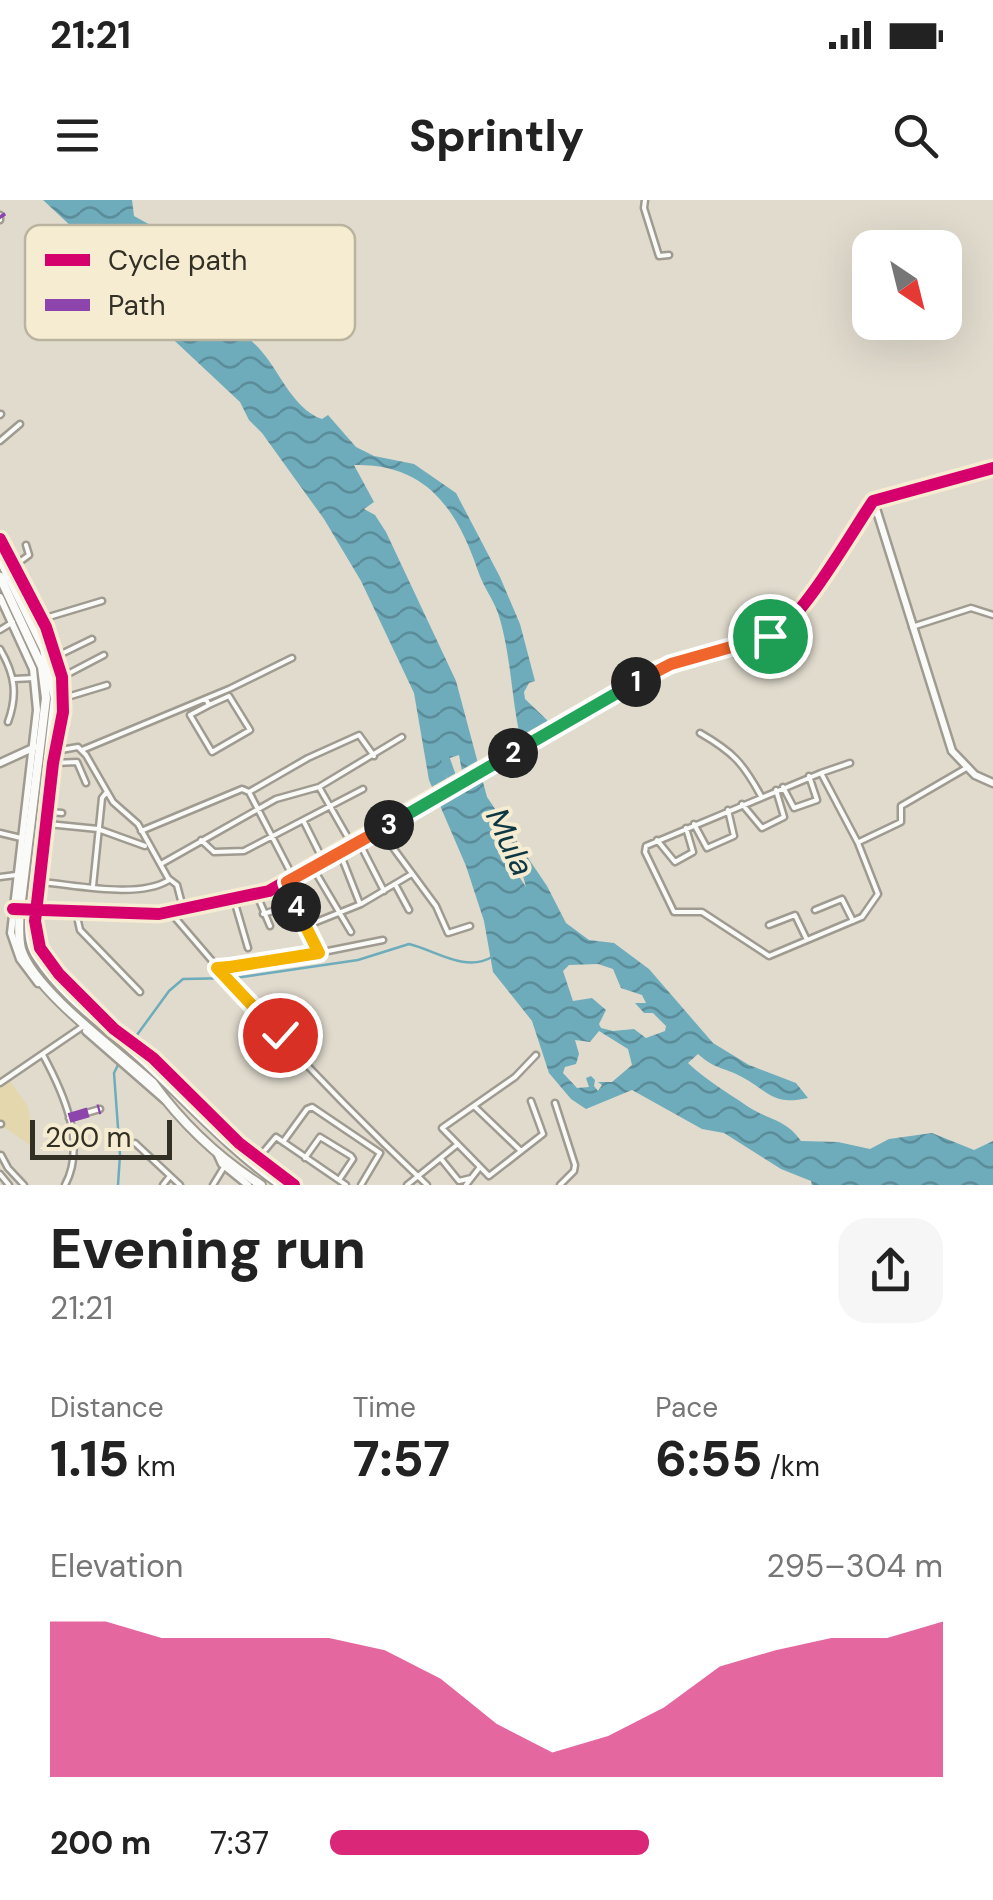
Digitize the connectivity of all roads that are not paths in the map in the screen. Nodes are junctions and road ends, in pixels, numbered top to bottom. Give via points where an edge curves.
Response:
1 (645, 200) edge
2 (669, 255) dead end
3 (20, 424) dead end
4 (0, 441) edge
5 (993, 468) edge
6 (874, 501) junction
7 (0, 539) edge
8 (26, 545) dead end
9 (0, 559) edge
10 (14, 566) junction
11 (0, 577) edge
12 (0, 597) edge
13 (102, 601) dead end
14 (993, 615) edge
15 (42, 619) junction
16 (13, 622) junction
17 (912, 628) junction
18 (0, 630) edge
19 (92, 639) dead end
20 (0, 649) edge
21 (104, 655) dead end
22 (57, 656) junction
23 (292, 658) dead end
24 (62, 677) junction
25 (34, 678) junction
26 (14, 679) junction
27 (107, 684) dead end
28 (64, 698) junction
29 (208, 702) junction
30 (8, 722) dead end
31 (700, 733) dead end
32 (402, 737) dead end
33 (45, 749) junction
34 (82, 750) junction
35 (374, 756) junction
36 (0, 763) edge
37 (54, 763) junction
38 (850, 763) dead end
39 (968, 767) junction
40 (821, 773) junction
41 (809, 776) junction
42 (86, 783) dead end
43 (993, 784) edge
44 (319, 786) junction
45 (783, 788) junction
46 (364, 789) dead end
47 (776, 790) junction
48 (106, 792) junction
49 (249, 792) junction
50 (761, 796) junction
51 (742, 804) junction
52 (258, 808) junction
53 (331, 808) junction
54 (728, 810) junction
55 (49, 812) junction
56 (62, 813) dead end
57 (304, 822) junction
58 (48, 824) junction
59 (694, 824) junction
60 (686, 828) junction
61 (98, 829) junction
62 (380, 830) junction
63 (141, 831) junction
64 (0, 833) edge
65 (22, 838) junction
66 (274, 838) junction
67 (201, 840) junction
68 (658, 840) junction
69 (858, 843) junction
70 (356, 844) junction
71 (150, 847) junction
72 (340, 853) junction
73 (324, 862) junction
74 (161, 864) junction
75 (313, 868) junction
76 (410, 874) junction
77 (16, 875) junction
78 (0, 877) edge
79 (170, 880) junction
80 (291, 881) junction
81 (41, 882) junction
82 (395, 884) junction
83 (93, 886) junction
84 (384, 891) junction
85 (257, 895) junction
86 (234, 900) junction
87 (295, 904) junction
88 (361, 904) junction
89 (16, 909) junction
90 (410, 910) dead end
91 (815, 910) dead end
92 (33, 911) junction
93 (184, 911) junction
94 (76, 912) junction
95 (171, 913) junction
96 (263, 914) junction
97 (341, 914) junction
98 (853, 920) junction
99 (770, 925) dead end
100 (270, 926) dead end
101 (306, 926) junction
102 (470, 926) dead end
103 (350, 932) dead end
104 (382, 940) dead end
105 (808, 940) junction
106 (248, 948) dead end
107 (319, 953) junction
108 (217, 968) junction
109 (140, 992) dead end
110 (82, 1027) junction
111 (117, 1046) junction
112 (43, 1055) junction
113 (536, 1055) dead end
114 (132, 1057) junction
115 (0, 1083) edge
116 (531, 1101) dead end
117 (556, 1103) dead end
118 (474, 1106) junction
119 (100, 1110) dead end
120 (68, 1118) junction
121 (283, 1142) junction
122 (136, 1143) dead end
123 (458, 1144) junction
124 (521, 1151) junction
125 (217, 1153) junction
126 (2, 1155) edge
127 (305, 1158) junction
128 (440, 1158) junction
129 (258, 1159) junction
130 (224, 1166) junction
131 (480, 1167) junction
132 (0, 1174) edge
133 (170, 1176) junction
134 (418, 1177) junction
135 (32, 1178) dead end
136 (472, 1178) junction
137 (338, 1180) junction
138 (10, 1185) edge
139 (24, 1185) edge
140 (65, 1185) edge
141 (163, 1185) edge
142 (180, 1185) edge
143 (214, 1185) edge
144 (248, 1185) edge
145 (261, 1185) edge
146 (281, 1185) edge
147 (294, 1185) edge
148 (346, 1185) edge
149 (361, 1185) edge
150 (408, 1185) edge
151 (427, 1185) edge
152 (467, 1185) edge
153 (560, 1185) edge

1 - 2 street via 659,256
3 - 4 street
5 - 6 street
6 - 17 street
6 - 62 street via 780,631 657,669
7 - 10 street
8 - 10 street via 29,555
9 - 33 main road via 50,664 54,698
10 - 15 street
11 - 33 main road via 42,667
12 - 16 street
13 - 15 street
14 - 17 street via 971,608
15 - 22 street
16 - 18 street
16 - 25 street
17 - 39 street via 952,751
19 - 22 street
20 - 26 street
21 - 24 street
22 - 24 street
23 - 29 street
24 - 28 street
25 - 26 street
25 - 33 street
26 - 30 street
27 - 28 street
28 - 33 street
29 - 29 street via 229,696 250,730 212,752 190,715
29 - 34 street
31 - 50 street via 730,750
32 - 35 street
33 - 34 street
33 - 36 street
33 - 37 street
33 - 65 street
33 - 89 main road
33 - 92 main road
34 - 48 street
35 - 44 street
35 - 49 street via 359,735
37 - 42 street via 77,762
37 - 55 street
38 - 40 street
39 - 43 street
39 - 69 street via 901,806 901,822
40 - 41 street
40 - 69 street
41 - 45 street
41 - 45 street via 817,800 794,808
44 - 52 street
44 - 53 street
45 - 47 street
46 - 53 street
47 - 50 street
47 - 51 street via 784,816 762,828
48 - 61 street
48 - 63 street
49 - 52 street
49 - 63 street via 242,788
50 - 51 street
51 - 54 street
52 - 66 street
52 - 67 street
53 - 57 street
53 - 70 street
54 - 59 street
54 - 59 street via 734,836 707,848
55 - 56 street
55 - 58 street
57 - 66 street
57 - 73 street
58 - 61 street
58 - 81 street
59 - 60 street
60 - 68 street
60 - 68 street via 693,852 675,862
61 - 71 street
61 - 83 street
62 - 70 street
62 - 76 street
63 - 71 street
64 - 65 street
65 - 77 street
66 - 67 street via 232,853 214,852
66 - 80 street
67 - 74 street
68 - 105 street via 645,852 674,912 702,912 769,956
69 - 98 street via 878,894
70 - 72 street
70 - 84 street
71 - 74 street
72 - 73 street
72 - 88 street
73 - 75 street
74 - 79 street
75 - 80 street
75 - 97 street
76 - 82 street
76 - 102 street via 448,933
77 - 78 street
77 - 89 street
79 - 83 street via 136,889
79 - 93 street
80 - 85 street
80 - 87 street
81 - 83 street
81 - 92 street
82 - 84 street
82 - 90 street
84 - 88 street
85 - 86 street
85 - 96 street
86 - 93 street
86 - 106 street
87 - 96 street
87 - 101 street
88 - 97 street
89 - 92 street
89 - 110 street via 16,950 46,996
89 - 111 main road via 21,948 32,970
91 - 98 street via 842,899
92 - 94 street
92 - 111 main road via 29,935 37,957
93 - 95 street
94 - 95 street
94 - 109 street via 80,930
95 - 108 street
96 - 100 street
97 - 101 street
97 - 103 street
98 - 105 street
99 - 105 street via 795,915
101 - 107 street
104 - 107 street
107 - 108 street
108 - 134 street
110 - 111 street
110 - 112 street
111 - 114 main road
111 - 114 street
112 - 115 street
112 - 120 street
113 - 118 street
114 - 125 main road
114 - 129 street
114 - 146 main road
116 - 124 street via 543,1134
117 - 153 street via 575,1165
118 - 123 street via 442,1128
118 - 124 street
119 - 120 street
120 - 140 street via 75,1162
121 - 127 street
121 - 129 street via 276,1137
121 - 149 street via 312,1107 380,1153
122 - 133 street
123 - 128 street
123 - 131 street
124 - 131 street via 489,1176
125 - 130 street
125 - 145 main road
126 - 139 street
127 - 137 street
127 - 137 street via 322,1137 352,1156
128 - 134 street
128 - 136 street via 459,1182
129 - 147 street
130 - 143 street
130 - 144 street
131 - 136 street
132 - 138 street
133 - 141 street
133 - 142 street
134 - 150 street
134 - 151 street
135 - 139 street
136 - 152 street
137 - 148 street

